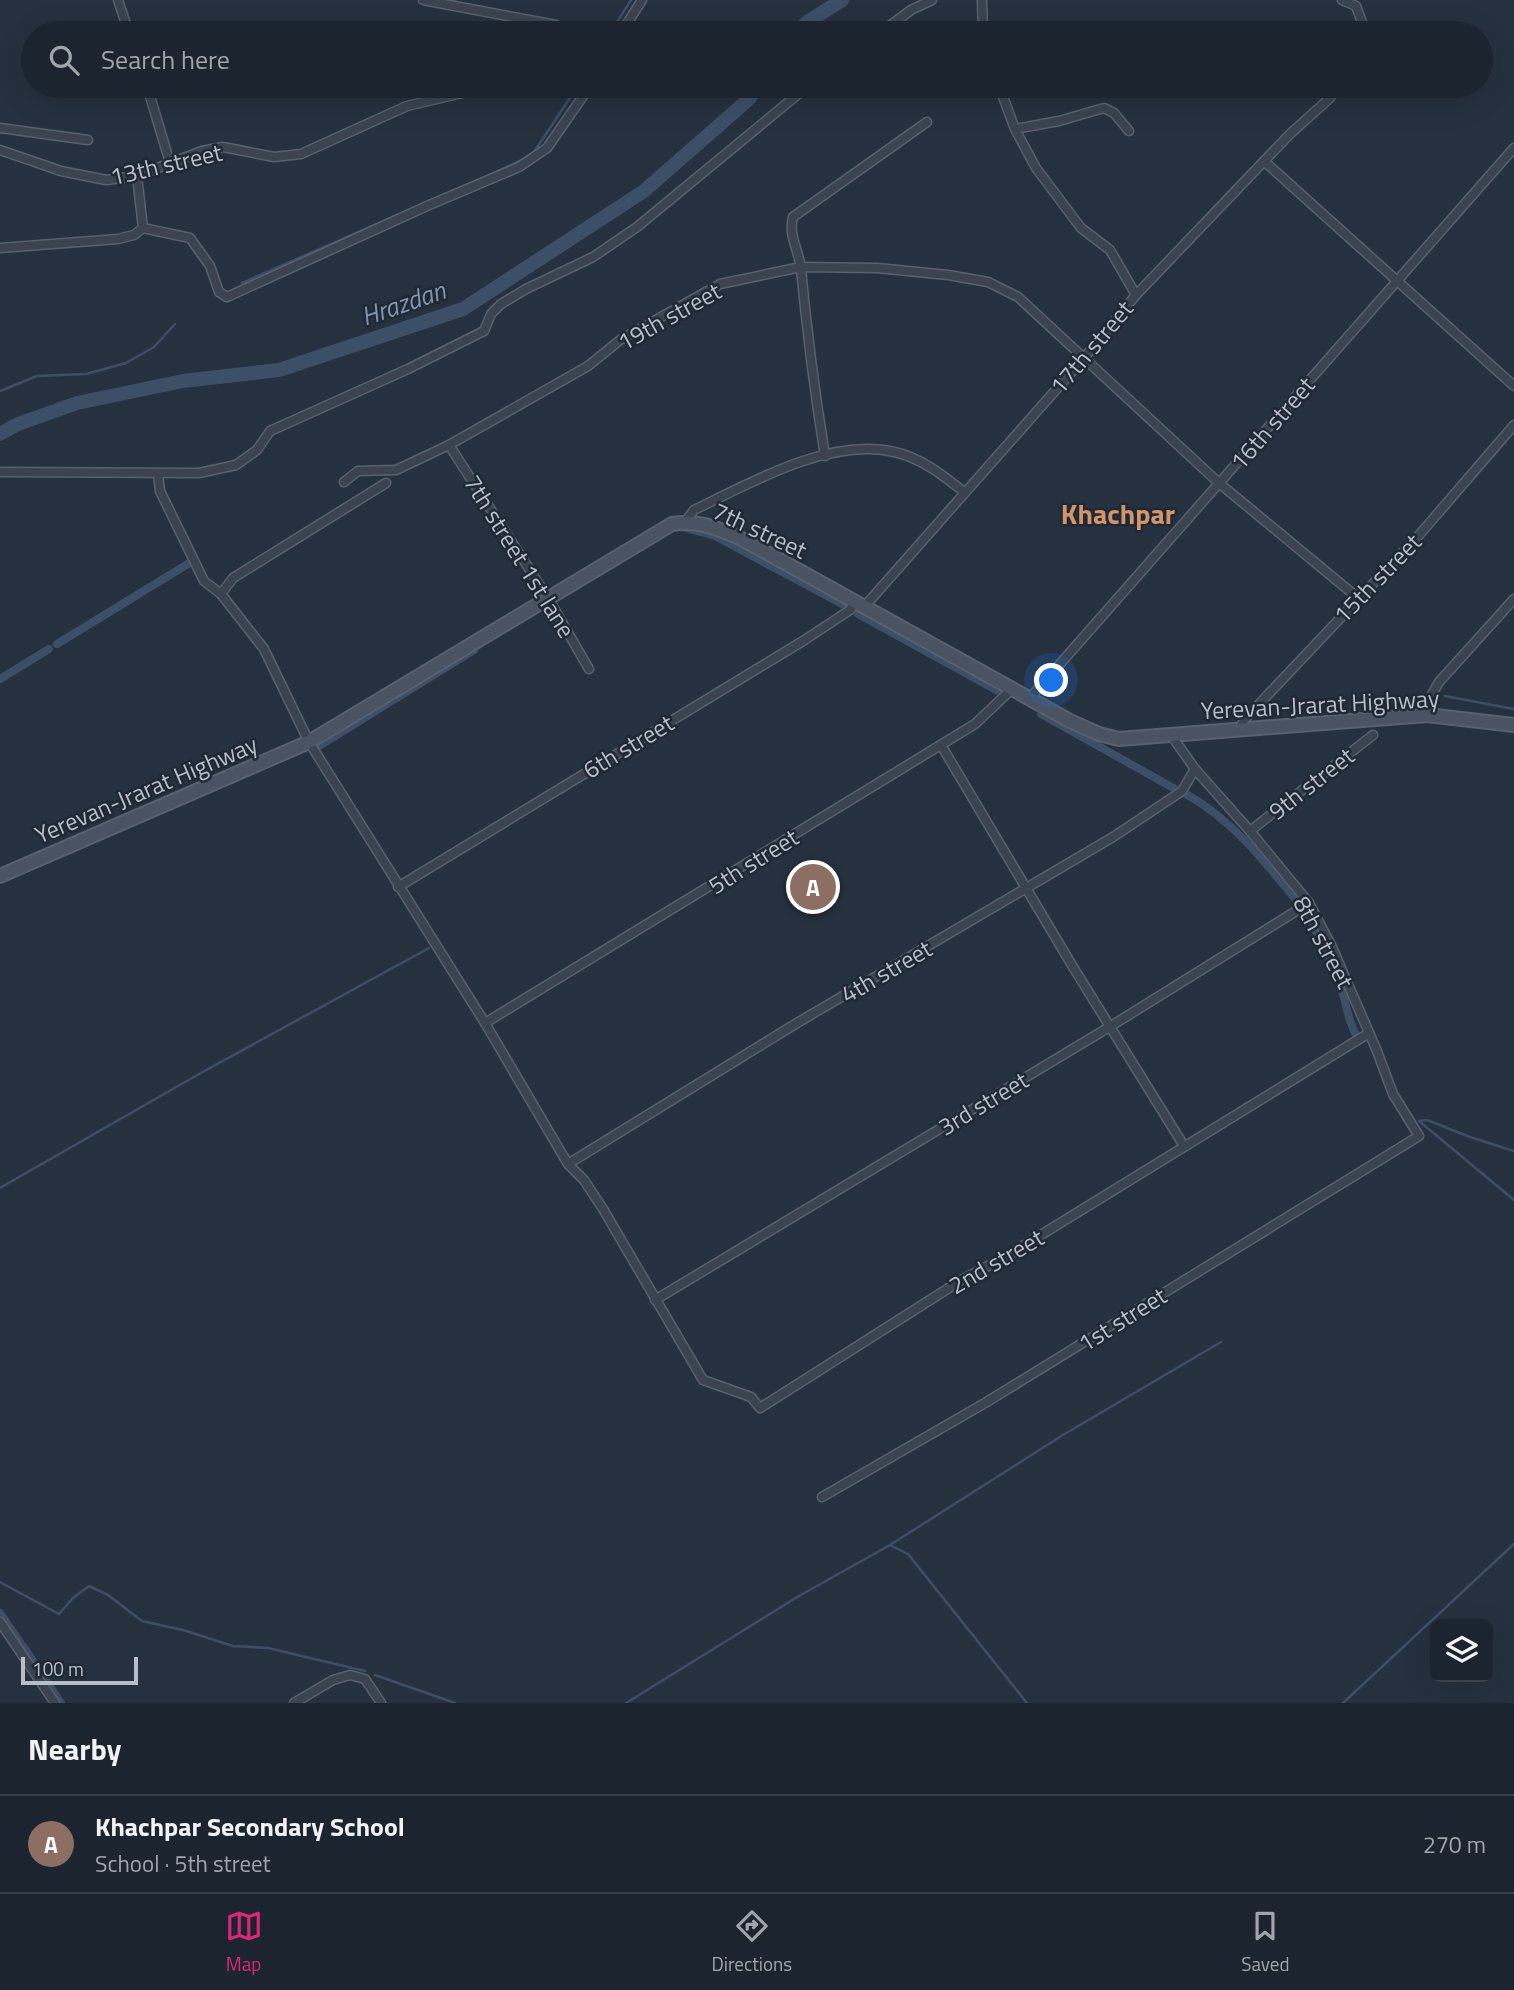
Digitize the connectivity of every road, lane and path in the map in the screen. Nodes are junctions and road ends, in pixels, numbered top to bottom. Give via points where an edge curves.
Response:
1 (118, 0) edge
2 (423, 0) edge
3 (642, 0) edge
4 (932, 0) edge
5 (982, 0) edge
6 (1342, 0) edge
7 (125, 21) edge
8 (537, 21) edge
9 (629, 21) edge
10 (896, 21) edge
11 (983, 21) edge
12 (1361, 21) edge
13 (151, 98) edge
14 (441, 98) edge
15 (582, 98) edge
16 (794, 98) edge
17 (1004, 98) edge
18 (1330, 98) edge
19 (927, 122) dead end
20 (0, 128) edge
21 (1015, 128) junction
22 (1129, 131) dead end
23 (88, 140) dead end
24 (1514, 148) edge
25 (0, 150) edge
26 (1265, 162) junction
27 (170, 163) junction
28 (137, 176) junction
29 (143, 228) junction
30 (0, 248) edge
31 (801, 267) junction
32 (1397, 279) junction
33 (1136, 295) junction
34 (1084, 358) junction
35 (1514, 386) edge
36 (1514, 425) edge
37 (449, 445) junction
38 (825, 456) junction
39 (0, 472) edge
40 (158, 474) junction
41 (344, 482) dead end
42 (386, 483) dead end
43 (1219, 483) junction
44 (964, 492) junction
45 (685, 522) junction
46 (221, 594) junction
47 (1358, 597) junction
48 (548, 598) junction
49 (1514, 599) edge
50 (860, 605) junction
51 (589, 669) dead end
52 (1013, 688) junction
53 (1030, 698) junction
54 (1427, 715) junction
55 (1514, 725) edge
56 (1240, 729) junction
57 (1171, 734) junction
58 (1373, 735) dead end
59 (309, 742) junction
60 (942, 745) junction
61 (1195, 769) junction
62 (1250, 831) junction
63 (0, 876) edge
64 (398, 887) junction
65 (1026, 887) junction
66 (1308, 904) junction
67 (485, 1023) junction
68 (1111, 1026) junction
69 (1368, 1033) junction
70 (1419, 1136) joint
71 (1184, 1146) junction
72 (568, 1164) junction
73 (655, 1300) junction
74 (821, 1497) dead end
75 (0, 1622) edge
76 (51, 1702) edge
77 (294, 1703) edge
78 (381, 1703) edge

1 - 7 street
2 - 8 street
3 - 9 street
4 - 10 street
5 - 11 street
6 - 12 street via 1356,6
13 - 27 street
14 - 27 street, 13th street via 407,106 300,153 274,157 223,147
15 - 29 street via 547,148 519,167 227,297 219,292 210,266 190,238
16 - 40 street via 637,228 593,257 501,304 484,331 270,431 257,450 236,465 199,473
17 - 21 street
18 - 26 street, 17th street
19 - 31 street via 793,217 792,238
20 - 23 street
21 - 22 street via 1104,108
21 - 33 street via 1035,169 1081,228 1110,250
24 - 32 street, 16th street
25 - 28 street, 13th street via 86,177
26 - 32 street
26 - 33 street, 17th street
27 - 28 street, 13th street
28 - 29 street
29 - 30 street via 118,239
31 - 34 street, 19th street via 877,268 988,282 1018,297
31 - 37 street, 19th street via 720,284
31 - 38 street
32 - 35 street
32 - 43 street, 16th street
33 - 34 street, 17th street
34 - 43 street, 19th street
34 - 44 street, 17th street
36 - 47 street, 15th street via 1420,534
37 - 41 street, 19th street via 396,470 358,471
37 - 48 street, 7th street 1st lane
38 - 44 street via 850,449 893,451 942,475
38 - 45 street via 785,467 694,510
39 - 40 street
40 - 46 street via 160,491 204,581
42 - 46 street via 233,579
43 - 47 street, 19th street
43 - 53 street, 16th street
44 - 50 street, 17th street
45 - 48 main road, 7th street via 672,524
45 - 50 main road, 7th street via 703,523 740,538
46 - 59 street via 264,649
47 - 56 street, 15th street
48 - 51 street, 7th street 1st lane
48 - 59 main road, 7th street
49 - 54 street via 1439,682
50 - 52 main road, 7th street
50 - 64 street, 6th street
52 - 53 main road, 7th street
52 - 60 street, 5th street via 975,724
53 - 57 main road, 7th street via 1109,737
54 - 55 main road, Yerevan-Jrarat Highway
54 - 56 main road, Yerevan-Jrarat Highway
56 - 57 main road, Yerevan-Jrarat Highway
57 - 61 street, 8th street
58 - 62 street, 9th street
59 - 63 main road, Yerevan-Jrarat Highway
59 - 64 street
60 - 65 street
60 - 67 street, 5th street
61 - 62 street, 8th street
61 - 65 street, 4th street via 1182,791
62 - 66 street, 8th street
64 - 67 street
65 - 68 street
65 - 72 street, 4th street
66 - 68 street, 3rd street
66 - 69 street, 8th street via 1331,945
67 - 72 street
68 - 71 street
68 - 73 street, 3rd street
69 - 70 street, 8th street via 1393,1094
69 - 71 street, 2nd street
70 - 74 street, 1st street via 985,1403
71 - 73 street, 2nd street via 760,1408 751,1397 703,1380
72 - 73 street via 603,1209
75 - 76 street
77 - 78 street via 350,1675 365,1679

